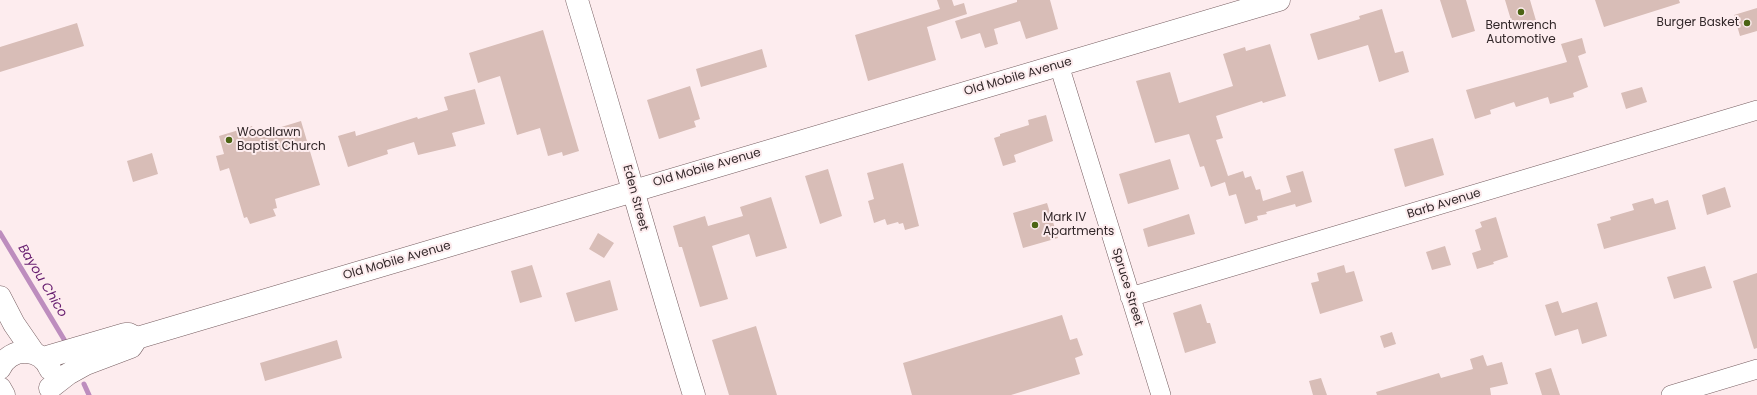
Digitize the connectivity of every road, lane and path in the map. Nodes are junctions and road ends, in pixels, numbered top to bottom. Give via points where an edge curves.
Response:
1 (577, 0) edge
2 (1279, 0) edge
3 (1059, 65) junction
4 (1757, 110) edge
5 (632, 190) junction
6 (0, 297) edge
7 (1130, 297) junction
8 (137, 338) junction
9 (38, 355) junction
10 (1, 363) edge
11 (1757, 369) edge
12 (0, 388) edge
13 (48, 391) edge
14 (4, 395) edge
15 (694, 395) edge
16 (1161, 395) edge
17 (1671, 395) edge

1 - 5 main road, Eden Street
2 - 3 main road, Old Mobile Avenue
3 - 5 main road, Old Mobile Avenue
3 - 7 street, Spruce Street
4 - 7 street, Barb Avenue
5 - 8 main road, Old Mobile Avenue
5 - 15 main road, Eden Street
6 - 9 main road via 14,324
7 - 16 street, Spruce Street
8 - 9 main road, Old Mobile Avenue via 125,334
8 - 13 main road, Old Mobile Avenue via 131,347 86,364 68,374
9 - 10 main road, Old Mobile Avenue via 25,351 16,353
9 - 13 main road, Old Mobile Avenue via 51,372 52,380
11 - 17 street
12 - 14 main road

